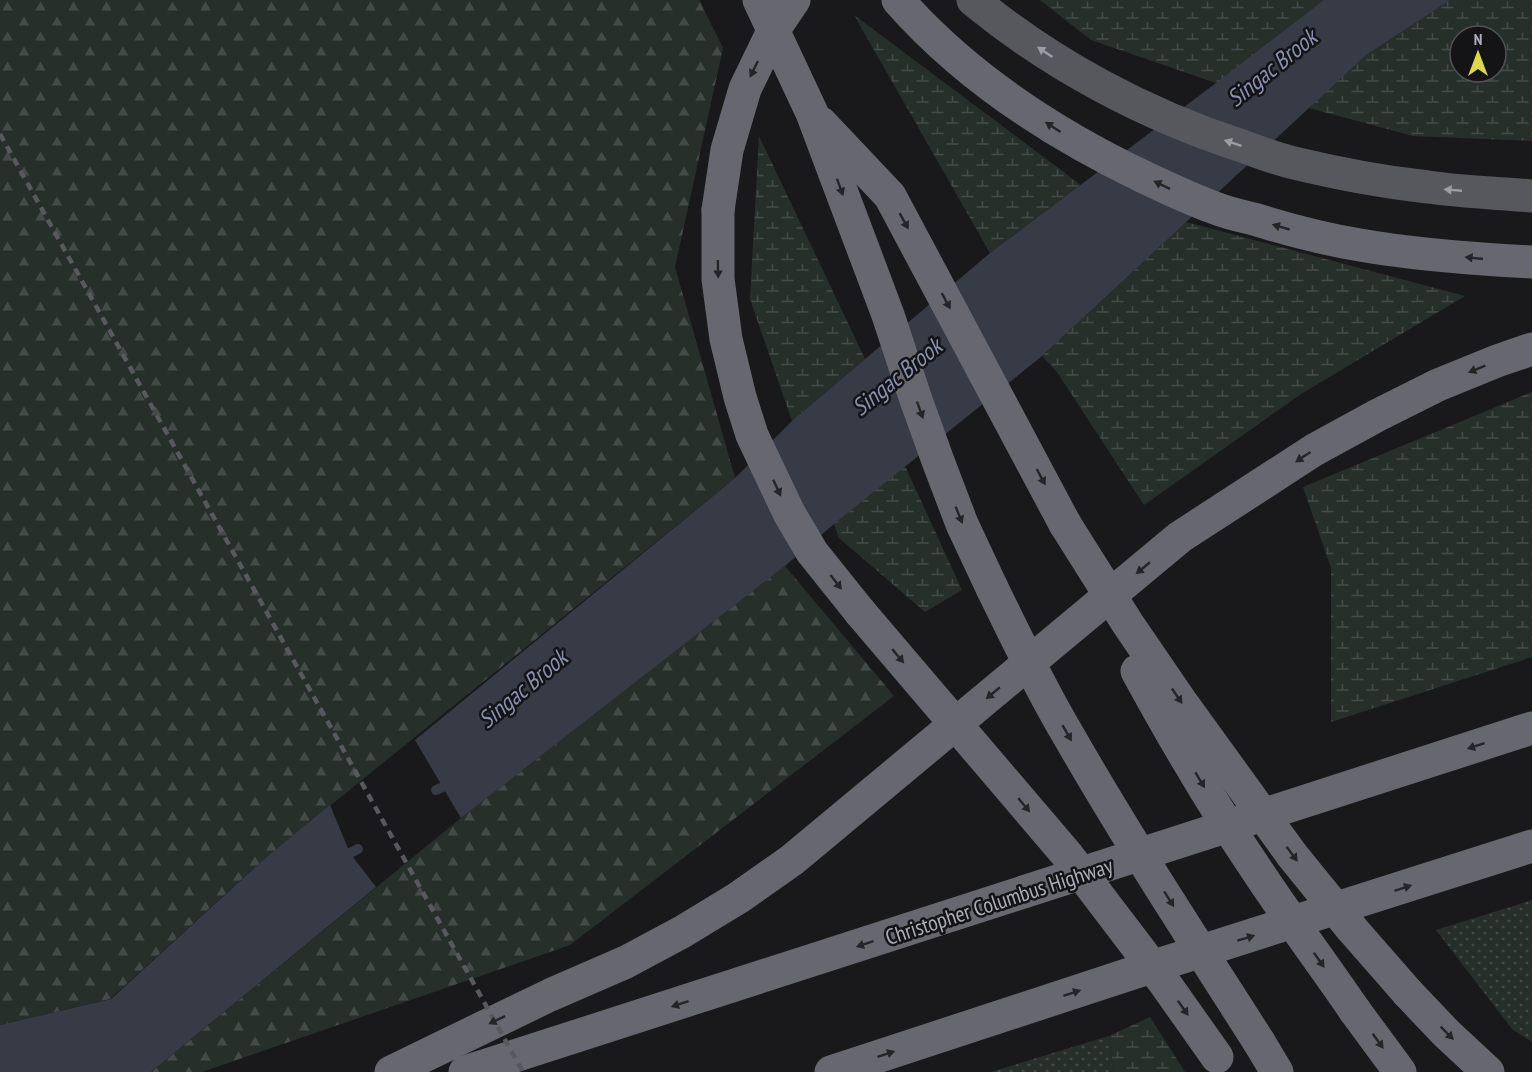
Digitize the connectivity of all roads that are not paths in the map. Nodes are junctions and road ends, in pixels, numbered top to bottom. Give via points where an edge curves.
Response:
1 (759, 0) edge
2 (794, 0) edge
3 (898, 0) edge
4 (973, 0) edge
5 (812, 112) junction
6 (1532, 196) edge
7 (1532, 262) edge
8 (1532, 350) edge
9 (1065, 524) junction
10 (1532, 728) edge
11 (1532, 846) edge
12 (1222, 1064) edge
13 (391, 1072) edge
14 (465, 1072) edge
15 (831, 1072) edge
16 (1277, 1072) edge
17 (1400, 1072) edge
18 (1488, 1072) edge

1 - 5 highway
2 -> 12 highway, bridge via 773,31 745,89 727,150 718,210 718,279 726,339 752,435 812,552 1068,856
7 -> 3 highway via 1361,245 1296,232 1182,195 1103,157 1009,98 958,58
6 -> 4 main road via 1376,180 1288,161 1201,133 1151,111 1050,56
5 -> 9 highway via 890,196
5 -> 16 highway, bridge via 938,461 992,588 1066,732
8 -> 13 highway via 1438,385 1378,415 1314,450 1180,537 792,860 738,898 626,962
9 -> 17 highway, bridge via 1114,626 1207,793 1257,871
9 -> 18 highway, bridge via 1182,703 1292,855 1408,993
10 -> 14 highway, Christopher Columbus Highway
15 -> 11 highway

